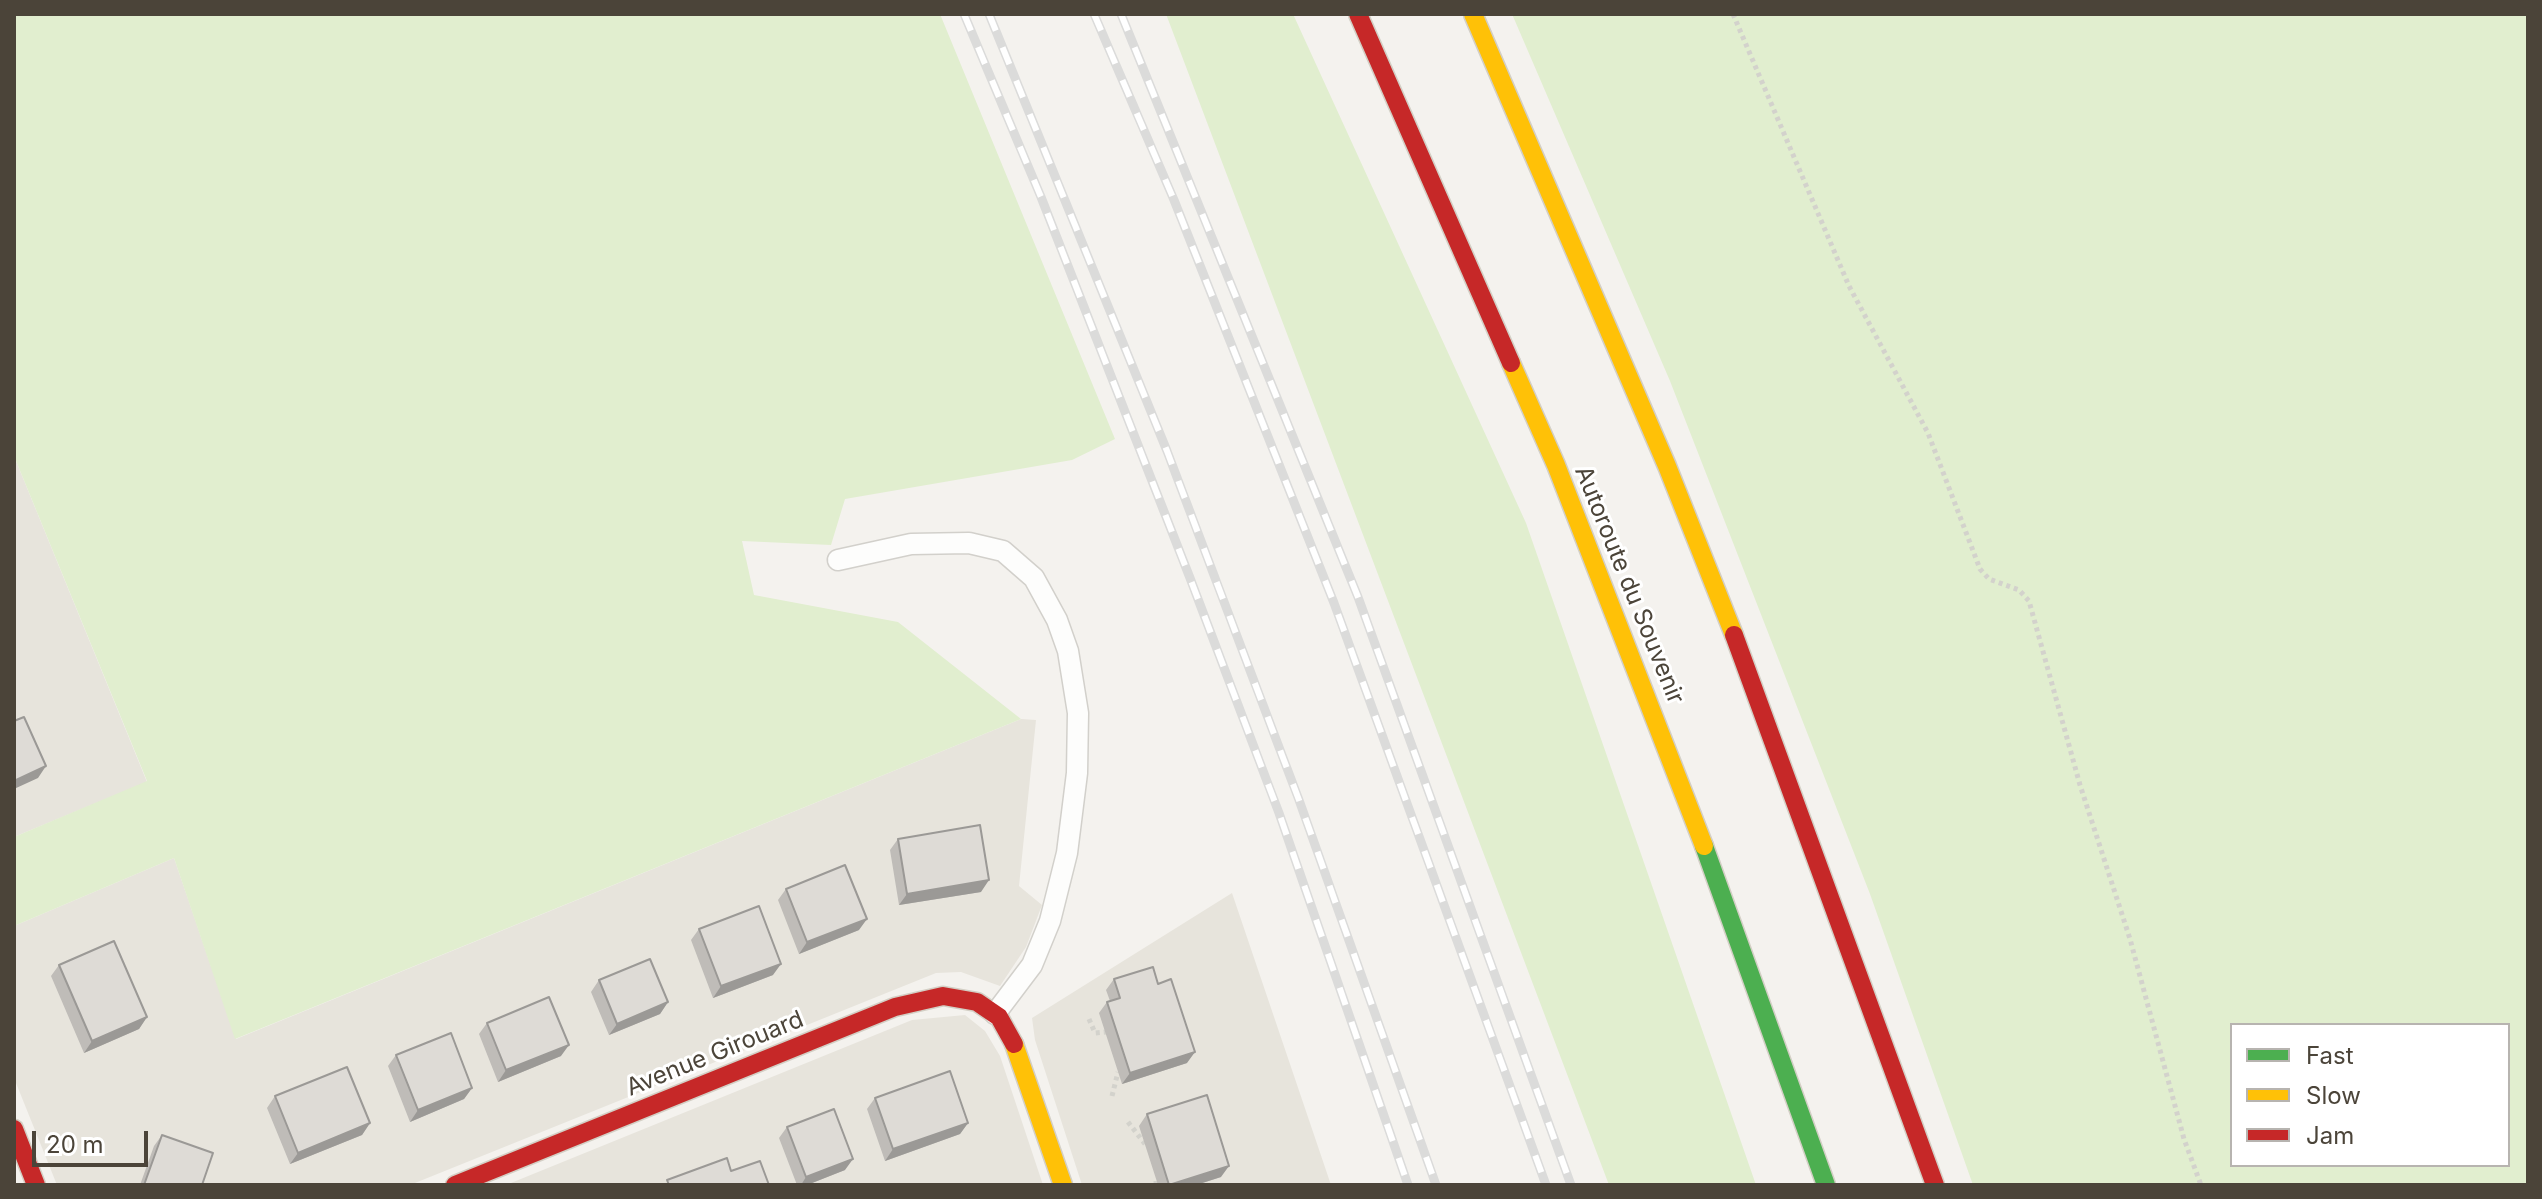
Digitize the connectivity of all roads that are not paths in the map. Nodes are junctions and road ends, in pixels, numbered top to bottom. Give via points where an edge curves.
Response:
1 (1358, 14) edge
2 (1473, 14) edge
3 (838, 560) dead end
4 (995, 1014) junction
5 (14, 1129) edge
6 (36, 1185) edge
7 (455, 1185) edge
8 (1063, 1185) edge
9 (1826, 1185) edge
10 (1935, 1185) edge

1 - 9 main road, Autoroute du Souvenir via 1556,465 1685,793
2 - 10 main road via 1667,466 1751,678
3 - 4 lane via 911,544 969,543 1003,551 1034,578 1068,651 1078,713 1067,853 1050,921 1032,965
4 - 7 main road, Avenue Girouard via 977,1002 943,996 895,1007
4 - 8 main road via 1018,1049
5 - 6 main road

